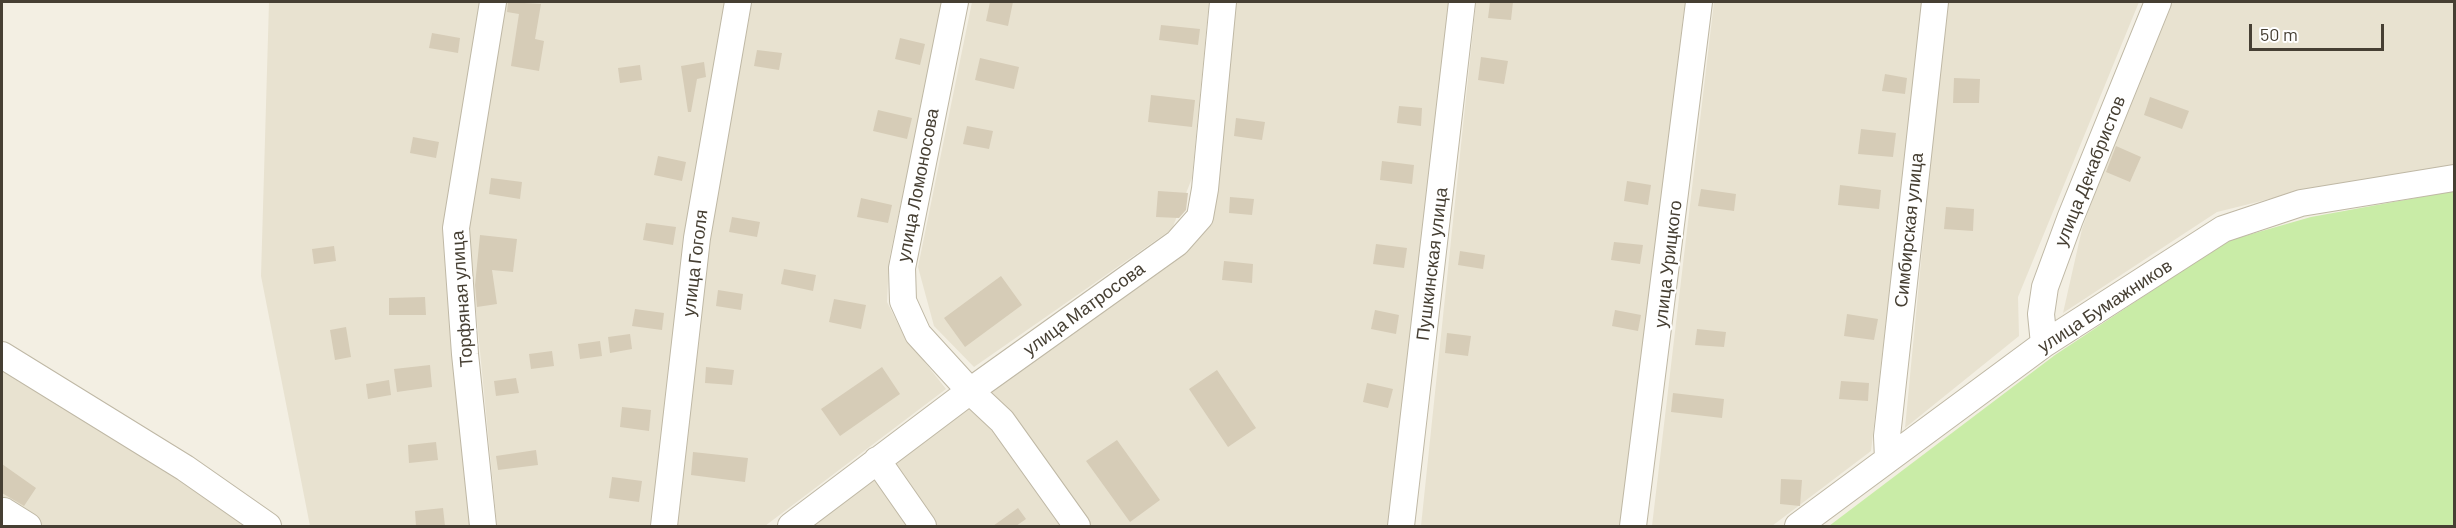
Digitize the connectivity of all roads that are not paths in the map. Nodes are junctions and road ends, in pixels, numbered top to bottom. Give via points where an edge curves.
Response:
1 (493, 2) edge
2 (738, 2) edge
3 (955, 2) edge
4 (1223, 2) edge
5 (1462, 2) edge
6 (1699, 2) edge
7 (1935, 2) edge
8 (2157, 2) edge
9 (2454, 178) edge
10 (2044, 344) junction
11 (2, 355) edge
12 (970, 391) junction
13 (1888, 459) junction
14 (877, 460) junction
15 (3, 513) edge
16 (28, 526) edge
17 (268, 526) edge
18 (483, 526) edge
19 (664, 526) edge
20 (791, 526) edge
21 (923, 526) edge
22 (1077, 526) edge
23 (1401, 526) edge
24 (1634, 526) edge
25 (1798, 526) edge

1 - 18 street, Торфяная улица via 456,228
2 - 19 street, улица Гоголя via 697,238
3 - 12 street, улица Ломоносова via 909,225 902,268 903,301 918,334
4 - 12 street, улица Матросова via 1200,216 1177,243
5 - 23 street, Пушкинская улица
6 - 24 street, улица Урицкого
7 - 13 street, Симбирская улица via 1887,436
8 - 10 street, улица Декабристов via 2045,286 2041,314
9 - 10 street, улица Бумажников via 2301,203 2223,229
10 - 13 street, улица Бумажников
11 - 17 street via 185,468
12 - 14 street, улица Матросова
12 - 22 street, улица Ломоносова via 1002,421
13 - 25 street, улица Бумажников
14 - 20 street, улица Матросова
14 - 21 street
15 - 16 street

